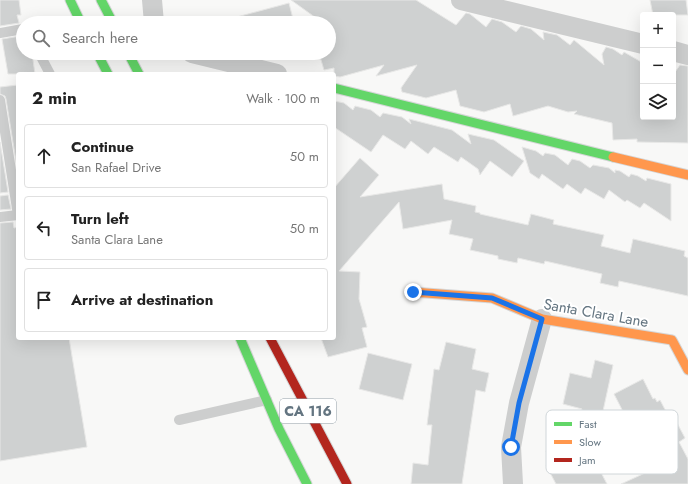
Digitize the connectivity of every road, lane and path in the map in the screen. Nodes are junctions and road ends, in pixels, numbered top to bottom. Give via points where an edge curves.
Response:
1 (70, 0) edge
2 (101, 0) edge
3 (152, 0) edge
4 (462, 0) edge
5 (78, 16) edge
6 (109, 16) edge
7 (153, 16) edge
8 (16, 30) edge
9 (0, 33) edge
10 (640, 43) edge
11 (676, 52) edge
12 (688, 55) edge
13 (43, 60) edge
14 (101, 60) edge
15 (132, 60) edge
16 (220, 60) edge
17 (49, 72) edge
18 (107, 72) edge
19 (138, 72) edge
20 (269, 72) edge
21 (336, 88) edge
22 (0, 100) edge
23 (688, 175) edge
24 (16, 202) edge
25 (16, 215) edge
26 (0, 217) edge
27 (413, 292) dead end
28 (542, 319) junction
29 (241, 340) edge
30 (271, 340) edge
31 (688, 370) edge
32 (266, 400) junction
33 (179, 420) dead end
34 (307, 484) edge
35 (347, 484) edge
36 (513, 484) edge

1 - 5 street
2 - 6 street
3 - 7 street
4 - 10 street
8 - 9 lane
11 - 12 street
13 - 17 lane
14 - 18 street
15 - 19 street
16 - 20 street
21 - 23 street
22 - 24 lane
25 - 26 lane
27 - 28 street, Santa Clara Lane via 492,298
28 - 31 street, Santa Clara Lane via 672,340
28 - 36 street via 519,403 511,447
29 - 32 street, CA 116
30 - 35 street, CA 116
32 - 33 lane
32 - 34 street, CA 116

